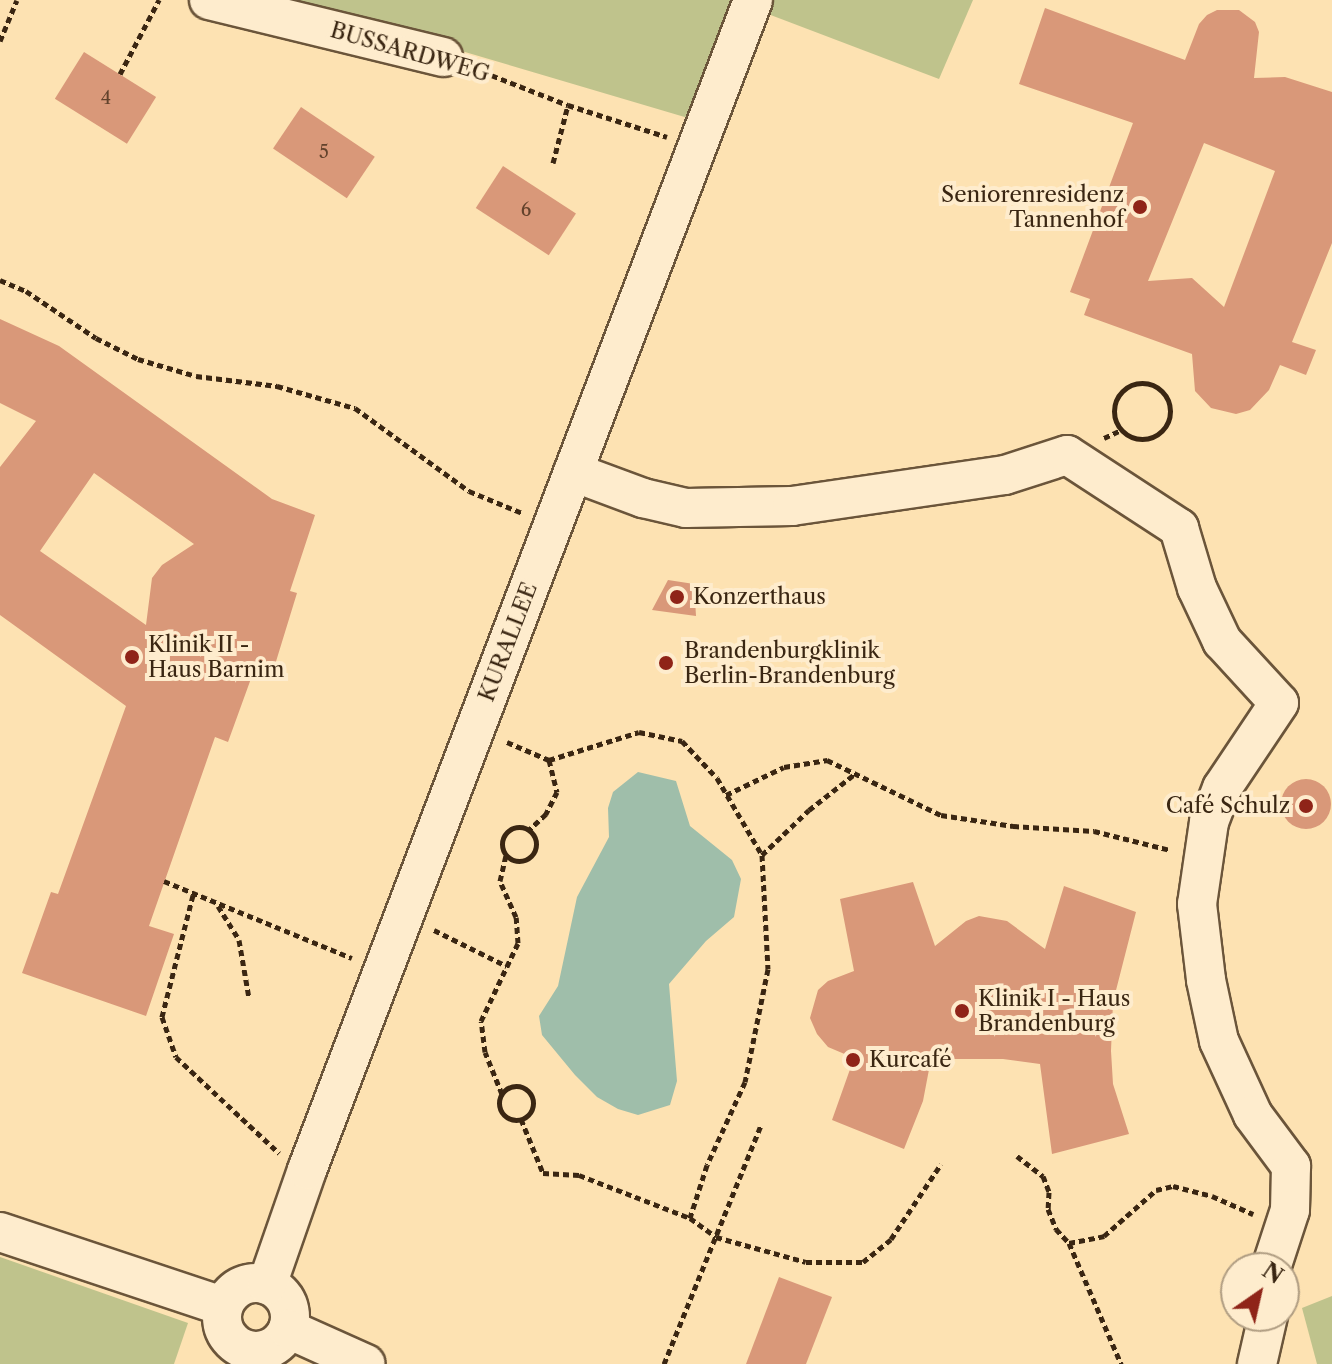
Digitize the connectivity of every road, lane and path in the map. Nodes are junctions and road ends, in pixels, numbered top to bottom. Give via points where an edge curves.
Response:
1 (17, 0) edge
2 (159, 0) edge
3 (209, 0) edge
4 (753, 0) edge
5 (0, 41) edge
6 (443, 57) joint
7 (120, 74) dead end
8 (568, 105) junction
9 (698, 147) junction
10 (553, 163) dead end
11 (0, 280) edge
12 (1137, 439) joint
13 (573, 472) junction
14 (553, 526) junction
15 (476, 728) junction
16 (549, 760) junction
17 (856, 773) junction
18 (726, 795) junction
19 (529, 830) junction
20 (1205, 847) junction
21 (506, 854) junction
22 (762, 855) junction
23 (164, 881) dead end
24 (193, 895) junction
25 (217, 905) junction
26 (404, 915) junction
27 (507, 966) junction
28 (383, 970) junction
29 (249, 998) dead end
30 (502, 1094) junction
31 (521, 1119) junction
32 (761, 1125) dead end
33 (1017, 1156) dead end
34 (941, 1164) dead end
35 (307, 1170) junction
36 (1290, 1210) junction
37 (690, 1218) junction
38 (0, 1232) edge
39 (716, 1237) junction
40 (1069, 1243) junction
41 (1276, 1252) edge
42 (267, 1285) junction
43 (223, 1306) junction
44 (288, 1329) junction
45 (1264, 1332) edge
46 (246, 1357) edge
47 (366, 1364) edge
48 (664, 1364) edge
49 (1121, 1364) edge
50 (1257, 1364) edge

1 - 5 path
2 - 7 path
3 - 6 street, BUSSARDWEG
4 - 9 street, KURALLEE
6 - 8 path, BUSSARDWEG
8 - 9 path, BUSSARDWEG
8 - 10 path
9 - 13 street, KURALLEE
11 - 14 path via 138,359 196,376 277,386 355,408 469,491
12 - 12 path via 1163,430 1171,413 1160,388 1143,382 1125,388 1115,403 1116,422
13 - 14 street, KURALLEE
13 - 20 street via 686,508 792,506 1005,475 1067,455 1179,528 1197,588 1222,641 1279,703 1222,788
14 - 15 street, KURALLEE
15 - 16 path
15 - 26 street, KURALLEE
16 - 18 path via 639,732 682,741
16 - 19 path via 557,792 546,814
17 - 18 path via 827,760 784,767
17 - 20 path via 941,815 1094,831 1173,850
17 - 22 path
18 - 22 path
19 - 21 path via 513,828 505,834
19 - 21 path via 535,840 531,855 515,860
20 - 36 street via 1197,904 1219,1041 1253,1115 1291,1166
21 - 27 path via 500,881 516,917 518,943
22 - 37 path via 768,969 745,1082 707,1165
23 - 24 path
24 - 25 path
24 - 35 path via 162,1017 176,1057 275,1150
25 - 28 path
25 - 29 path via 239,940
26 - 27 path
26 - 28 street, KURALLEE
27 - 30 path via 481,1021 485,1052
28 - 35 street, KURALLEE
30 - 31 path via 503,1114
30 - 31 path via 516,1087 529,1094 531,1111
31 - 37 path via 543,1173 579,1175
32 - 39 path
33 - 40 path via 1043,1176 1048,1209
34 - 39 path via 891,1239 863,1262 806,1262
35 - 42 street, KURALLEE
36 - 40 path via 1262,1218 1173,1186 1156,1190 1104,1236
36 - 41 street
37 - 39 path
38 - 43 street
39 - 48 path
40 - 49 path
42 - 43 street via 246,1284
42 - 44 street via 289,1308
43 - 46 street via 223,1329
44 - 46 street via 269,1349
44 - 47 street
45 - 50 street

